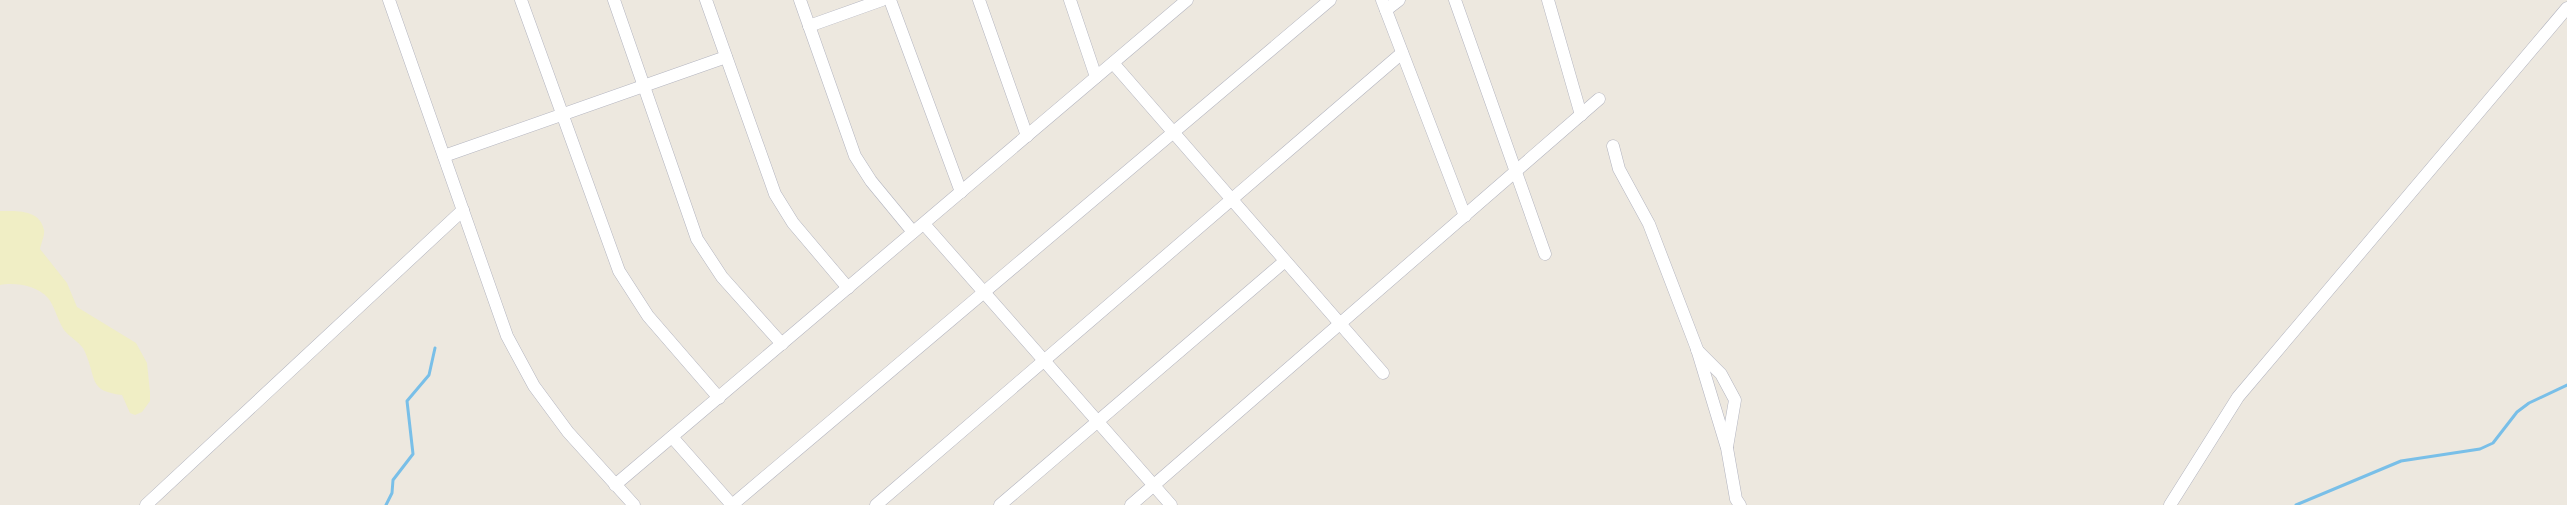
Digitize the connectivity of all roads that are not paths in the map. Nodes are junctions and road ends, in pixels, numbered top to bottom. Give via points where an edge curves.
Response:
1 (389, 0) edge
2 (521, 0) edge
3 (614, 0) edge
4 (706, 0) edge
5 (800, 0) edge
6 (882, 0) edge
7 (890, 0) edge
8 (979, 0) edge
9 (1070, 0) edge
10 (1187, 0) edge
11 (1330, 0) edge
12 (1399, 0) edge
13 (1455, 0) edge
14 (1548, 0) edge
15 (1384, 5) edge
16 (2567, 8) edge
17 (809, 26) junction
18 (1402, 52) junction
19 (726, 57) junction
20 (1113, 63) junction
21 (1096, 77) junction
22 (644, 86) junction
23 (1599, 100) dead end
24 (562, 114) junction
25 (1581, 115) junction
26 (1174, 132) junction
27 (1027, 136) junction
28 (1613, 146) dead end
29 (444, 156) junction
30 (1516, 171) junction
31 (961, 192) junction
32 (1232, 199) junction
33 (463, 210) junction
34 (1465, 216) junction
35 (924, 224) junction
36 (913, 232) junction
37 (1545, 254) dead end
38 (1285, 261) junction
39 (848, 288) junction
40 (984, 292) junction
41 (1340, 324) junction
42 (782, 344) junction
43 (1697, 349) junction
44 (1044, 360) junction
45 (1383, 373) dead end
46 (719, 398) junction
47 (1098, 421) junction
48 (672, 437) junction
49 (1727, 448) junction
50 (616, 485) junction
51 (1154, 485) junction
52 (146, 505) edge
53 (634, 505) edge
54 (876, 505) edge
55 (1000, 505) edge
56 (1131, 505) edge
57 (1171, 505) edge
58 (1740, 505) edge
59 (2170, 505) edge

1 - 29 street
2 - 24 street
3 - 22 street
4 - 19 street
5 - 17 street
6 - 17 street
7 - 31 street
8 - 27 street
9 - 21 street
10 - 20 street
11 - 26 street
12 - 15 street
13 - 30 street
14 - 25 street
15 - 18 street
16 - 59 street via 2238,397
17 - 36 street via 855,156 871,181
18 - 32 street
18 - 34 street
19 - 22 street
19 - 39 street via 775,194 793,223
20 - 21 street
20 - 26 street
21 - 27 street
22 - 24 street
22 - 42 street via 697,239 722,277
23 - 25 street
24 - 29 street
24 - 46 street via 620,271 648,316
25 - 30 street
26 - 32 street
26 - 40 street
27 - 31 street
28 - 43 street via 1619,169 1649,224
29 - 33 street
30 - 34 street
30 - 37 street
31 - 35 street
32 - 38 street
32 - 44 street
33 - 50 street via 507,336 534,386 568,432
33 - 52 street
34 - 41 street
35 - 36 street
35 - 40 street
36 - 39 street
38 - 41 street
38 - 47 street
39 - 42 street
40 - 44 street
40 - 48 street via 732,505
41 - 45 street
41 - 51 street
42 - 46 street
43 - 49 street
43 - 49 street via 1721,374 1735,400
44 - 47 street
44 - 54 street
46 - 48 street
47 - 51 street
47 - 55 street
48 - 50 street
49 - 58 street via 1736,499
50 - 53 street
51 - 56 street
51 - 57 street

